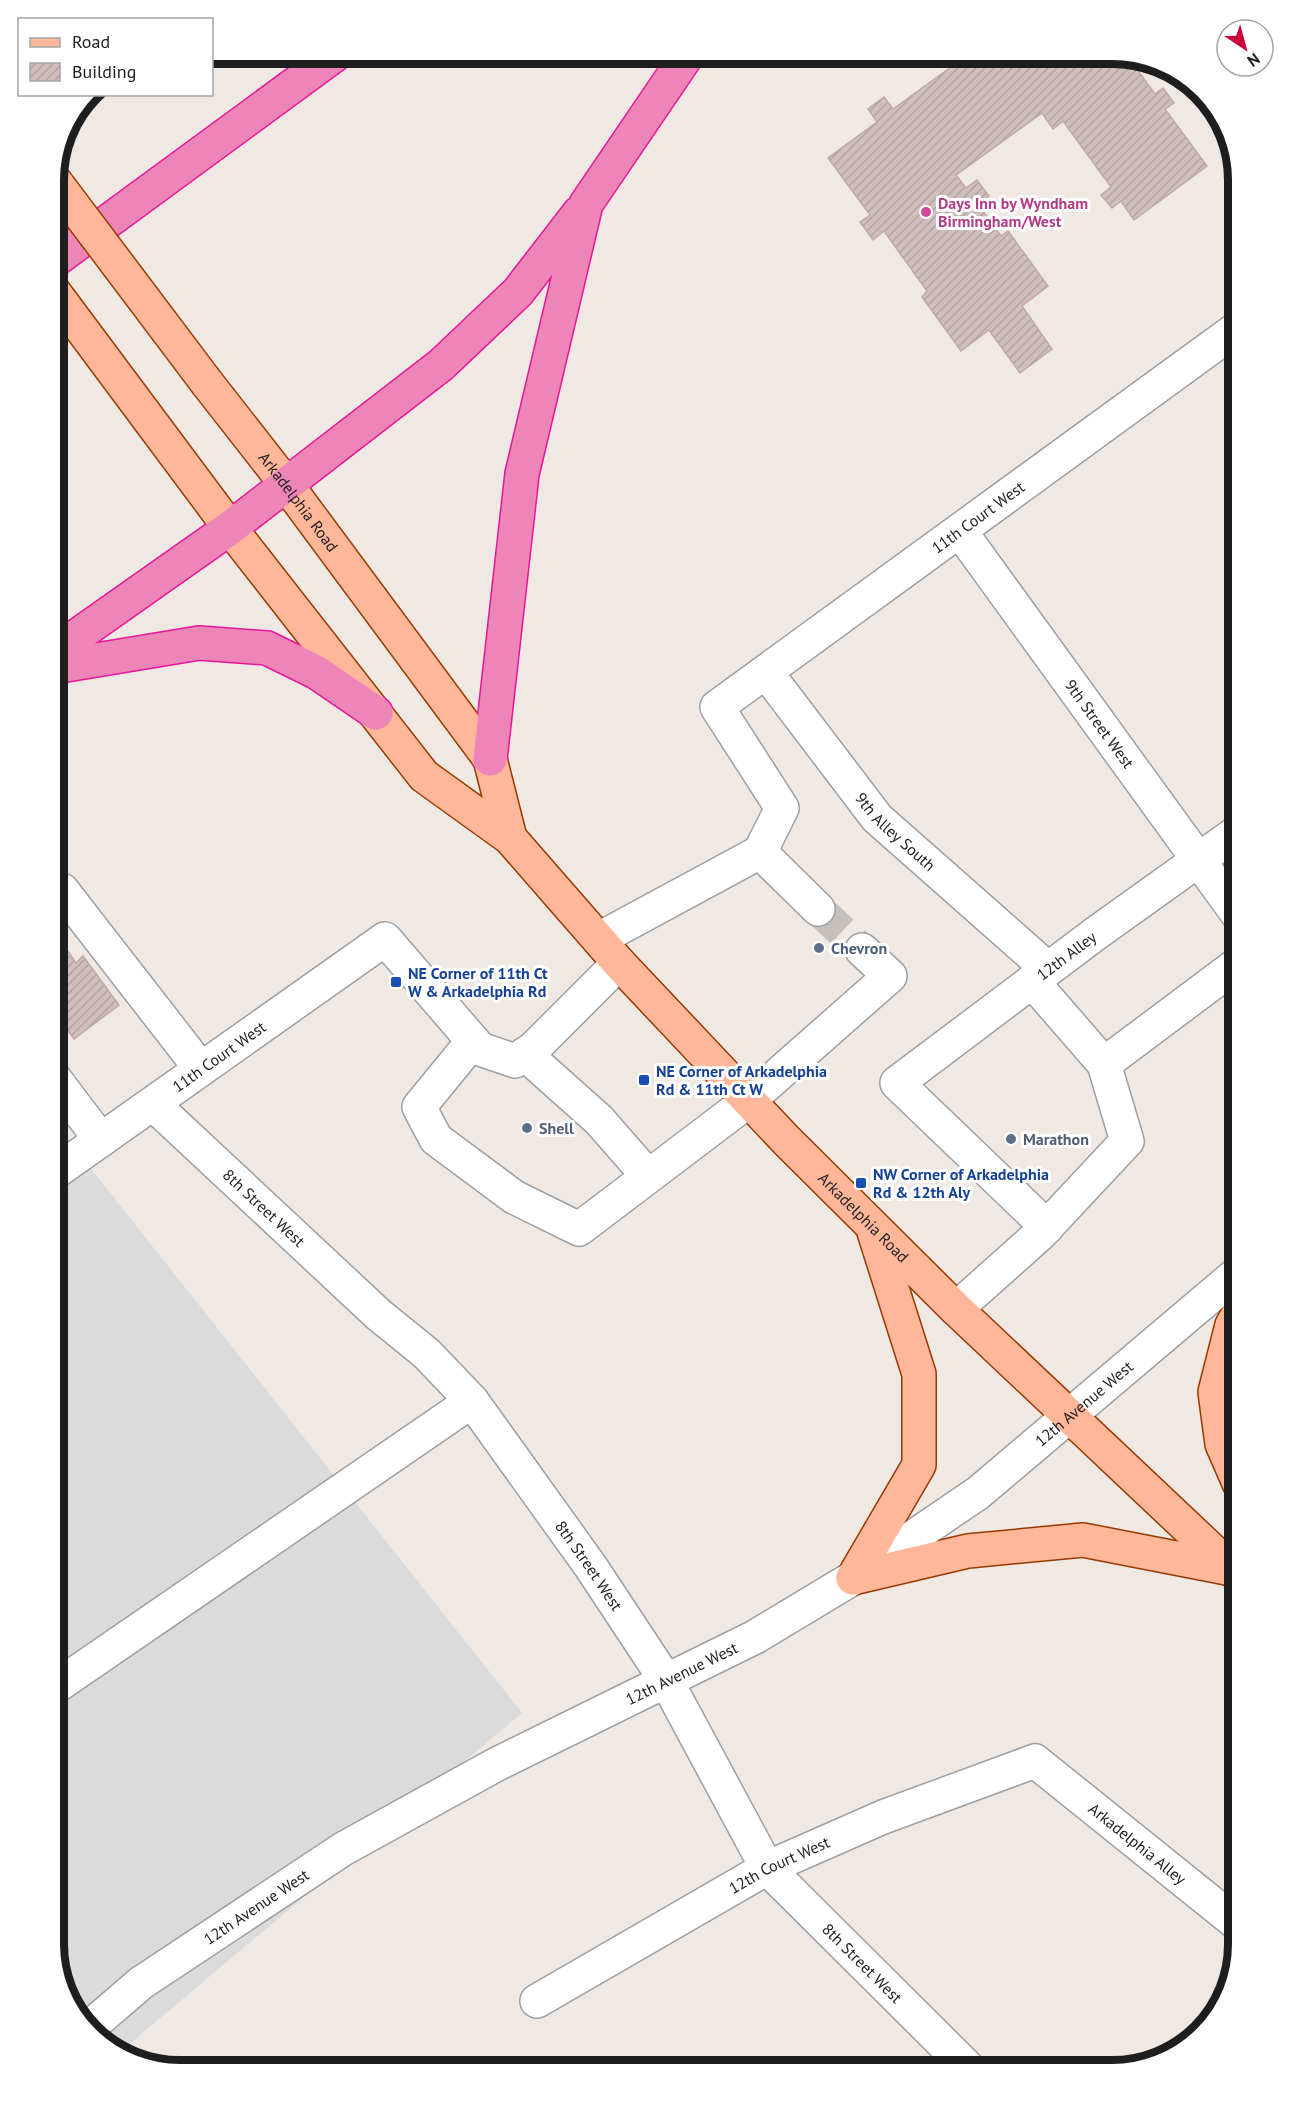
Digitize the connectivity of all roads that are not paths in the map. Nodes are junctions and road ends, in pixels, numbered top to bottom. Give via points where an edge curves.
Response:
1 (322, 64) edge
2 (681, 65) edge
3 (65, 195) edge
4 (586, 204) junction
5 (65, 253) edge
6 (65, 306) edge
7 (1228, 335) edge
8 (286, 484) junction
9 (230, 528) junction
10 (960, 531) junction
11 (65, 644) edge
12 (65, 665) edge
13 (766, 672) junction
14 (376, 712) junction
15 (490, 759) junction
16 (510, 838) junction
17 (1228, 839) edge
18 (760, 852) junction
19 (1198, 861) junction
20 (65, 893) edge
21 (1228, 901) edge
22 (819, 909) tunnel mouth
23 (862, 950) tunnel mouth
24 (609, 951) junction
25 (1228, 971) edge
26 (1040, 975) junction
27 (473, 1041) junction
28 (525, 1054) junction
29 (1104, 1064) junction
30 (201, 1069) junction
31 (64, 1092) edge
32 (748, 1101) junction
33 (153, 1104) junction
34 (102, 1140) junction
35 (64, 1166) edge
36 (648, 1176) junction
37 (872, 1226) junction
38 (1047, 1227) junction
39 (1228, 1281) edge
40 (956, 1309) junction
41 (1228, 1341) edge
42 (472, 1401) junction
43 (1067, 1416) junction
44 (1228, 1458) edge
45 (1228, 1566) edge
46 (1228, 1571) edge
47 (854, 1578) junction
48 (64, 1681) edge
49 (667, 1682) junction
50 (1035, 1761) joint
51 (767, 1868) junction
52 (1228, 1916) edge
53 (537, 2001) dead end
54 (95, 2022) edge
55 (960, 2060) edge

1 - 5 highway
2 - 4 highway
3 - 8 main road, Arkadelphia Road, bridge
4 - 8 highway via 518,292 484,325 441,365
4 - 15 highway via 522,474
6 - 9 main road, Arkadelphia Road
7 - 10 street, 11th Court West
8 - 9 highway
8 - 15 main road, Arkadelphia Road
9 - 11 highway
9 - 14 main road, Arkadelphia Road
10 - 13 street, 11th Court West
10 - 19 street, 9th Street West
12 - 14 highway via 199,643 267,648 315,672
13 - 18 street, 11th Court West via 717,707 782,808
13 - 26 street, 9th Alley South via 877,818
14 - 16 main road, Arkadelphia Road via 424,776
15 - 16 main road, Arkadelphia Road
16 - 24 main road, Arkadelphia Road
17 - 19 street, 12th Alley
18 - 22 street
18 - 24 street
19 - 21 street, 9th Street West
19 - 26 street, 12th Alley
20 - 30 street
23 - 32 street via 890,976
24 - 28 street
24 - 32 main road, Arkadelphia Road
25 - 29 street
26 - 29 street, 9th Alley South
26 - 38 street, 12th Alley via 897,1083
27 - 28 street via 480,1050 515,1061
27 - 30 street, 11th Court West via 385,939
27 - 36 street via 419,1107 436,1139 514,1197 579,1229
28 - 36 street via 599,1120
29 - 38 street via 1127,1141
30 - 33 street, 11th Court West
31 - 34 street
32 - 36 street
32 - 37 main road, Arkadelphia Road
33 - 34 street, 11th Court West
33 - 42 street, 8th Street West via 379,1315 426,1353
34 - 35 street, 11th Court West
37 - 40 main road, Arkadelphia Road
37 - 47 main road via 919,1374 918,1465
38 - 40 street
39 - 43 street, 12th Avenue West
40 - 43 main road, Arkadelphia Road
41 - 44 main road via 1215,1392 1222,1444
42 - 48 street
42 - 49 street, 8th Street West via 578,1548
43 - 45 main road, Arkadelphia Road
43 - 47 street, 12th Avenue West via 978,1493
46 - 47 main road via 1083,1540 968,1551
47 - 49 street, 12th Avenue West via 755,1637
49 - 51 street, 8th Street West
49 - 54 street, 12th Avenue West via 497,1764 344,1849 141,1983
50 - 51 street, 12th Court West via 882,1816
50 - 52 street, Arkadelphia Alley
51 - 53 street, 12th Court West
51 - 55 street, 8th Street West

